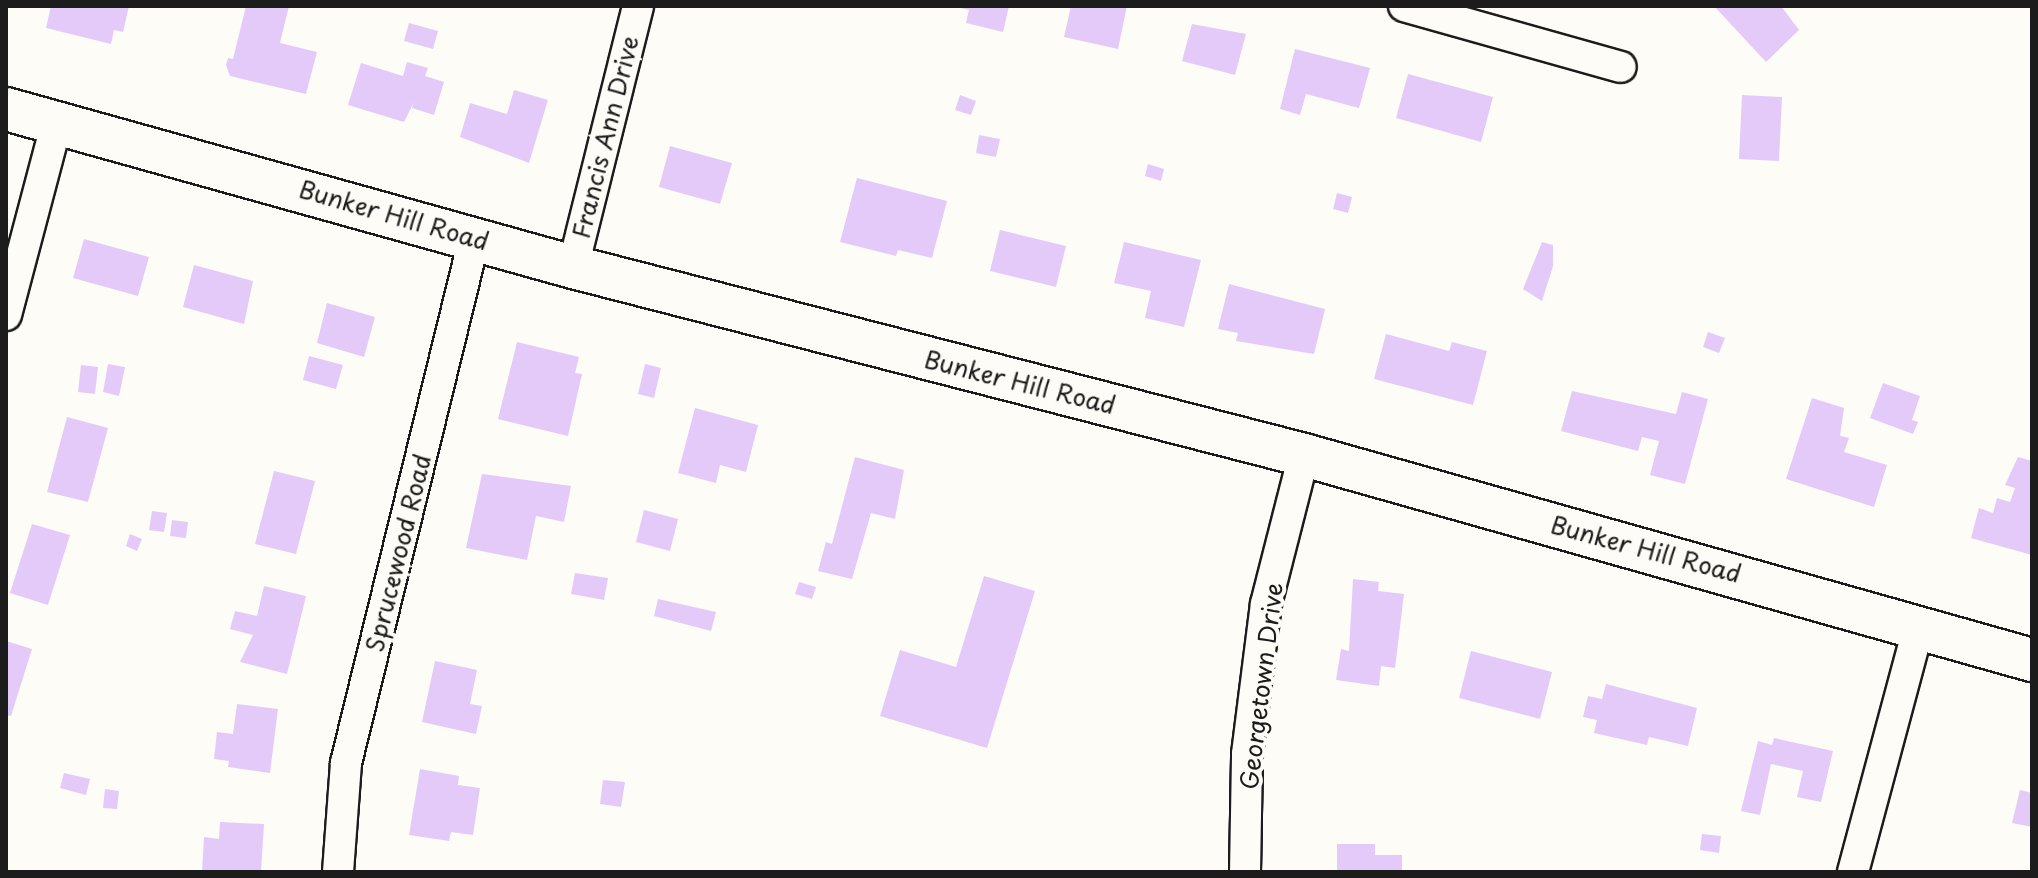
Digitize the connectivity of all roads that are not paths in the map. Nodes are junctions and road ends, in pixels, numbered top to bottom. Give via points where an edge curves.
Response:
1 (638, 6) edge
2 (1404, 6) edge
3 (1621, 67) dead end
4 (6, 109) edge
5 (57, 122) junction
6 (475, 236) junction
7 (573, 267) junction
8 (6, 315) edge
9 (1304, 455) junction
10 (1919, 625) junction
11 (2032, 660) edge
12 (338, 872) edge
13 (1245, 872) edge
14 (1853, 872) edge

1 - 7 street, Francis Ann Drive
2 - 3 street
4 - 5 main road, Bunker Hill Road
5 - 6 main road, Bunker Hill Road
5 - 8 street
6 - 7 main road, Bunker Hill Road
6 - 12 street, Sprucewood Road via 346,763
7 - 9 main road, Bunker Hill Road
9 - 10 main road, Bunker Hill Road
9 - 13 street, Georgetown Drive via 1266,604 1247,754
10 - 11 main road, Bunker Hill Road
10 - 14 street

